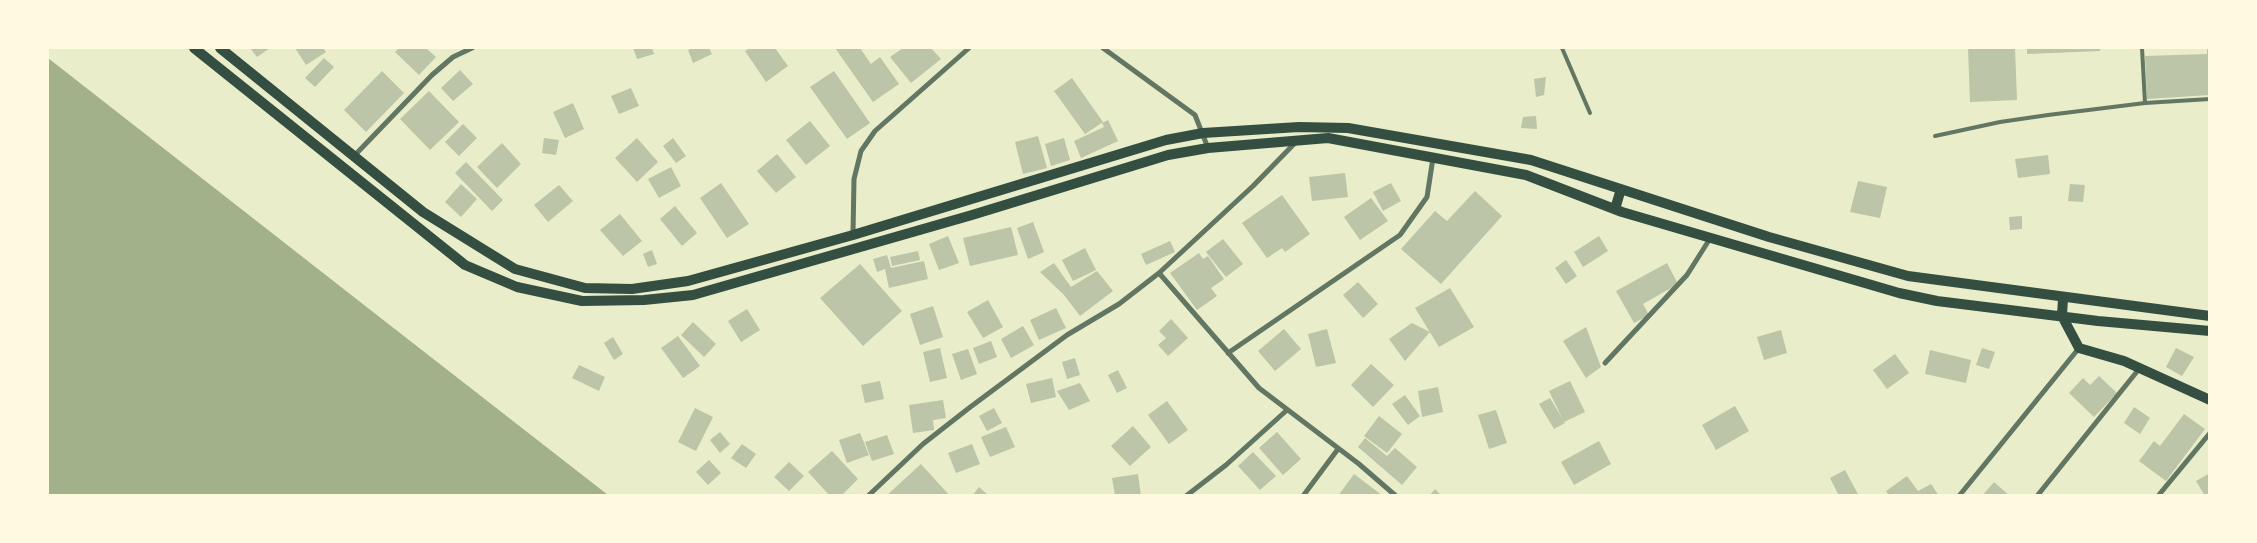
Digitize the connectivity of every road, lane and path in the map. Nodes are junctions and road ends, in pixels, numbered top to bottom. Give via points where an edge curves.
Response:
1 (194, 48) edge
2 (224, 48) edge
3 (472, 48) edge
4 (969, 48) edge
5 (1103, 48) edge
6 (1562, 48) edge
7 (2142, 48) edge
8 (2210, 99) edge
9 (2145, 103) junction
10 (1590, 113) dead end
11 (1203, 133) junction
12 (1935, 136) dead end
13 (1298, 140) junction
14 (1208, 148) junction
15 (354, 156) junction
16 (1434, 157) junction
17 (1621, 189) junction
18 (1615, 209) junction
19 (853, 235) junction
20 (1711, 237) junction
21 (1159, 273) junction
22 (2063, 298) junction
23 (2062, 316) junction
24 (2210, 316) edge
25 (2210, 331) edge
26 (2079, 348) junction
27 (1228, 353) junction
28 (1605, 363) dead end
29 (2140, 368) junction
30 (2210, 400) edge
31 (1287, 410) junction
32 (2210, 433) edge
33 (1338, 448) junction
34 (868, 496) edge
35 (1186, 496) edge
36 (1303, 496) edge
37 (1396, 496) edge
38 (1959, 496) edge
39 (2036, 496) edge
40 (2158, 496) edge

1 - 14 main road via 466,264 516,286 582,301 693,295 1168,156
2 - 15 main road
3 - 15 street via 453,57 432,75
4 - 19 street via 874,130 861,151 854,179
5 - 11 street via 1195,115
6 - 10 lane
7 - 9 lane
8 - 9 lane
9 - 12 lane via 2000,122
11 - 14 street
11 - 17 main road via 1300,127 1348,128 1531,160
11 - 19 main road via 1166,140
13 - 14 main road
13 - 16 main road via 1328,138
13 - 21 street
15 - 19 main road via 423,212 515,269 586,288 632,289 688,281
16 - 18 main road via 1526,175
16 - 27 street via 1427,197 1400,234
17 - 18 main road
17 - 22 main road via 1768,237 1908,276
18 - 20 main road
20 - 23 main road via 1899,293 1937,301
20 - 28 street via 1687,275
21 - 27 street
21 - 34 street via 969,408 923,444
22 - 23 main road
22 - 24 main road
23 - 25 main road
23 - 26 main road
26 - 29 main road
26 - 38 street
27 - 31 street via 1259,388
29 - 30 main road
29 - 39 street
31 - 33 street
31 - 35 street
32 - 40 street
33 - 36 street
33 - 37 street

